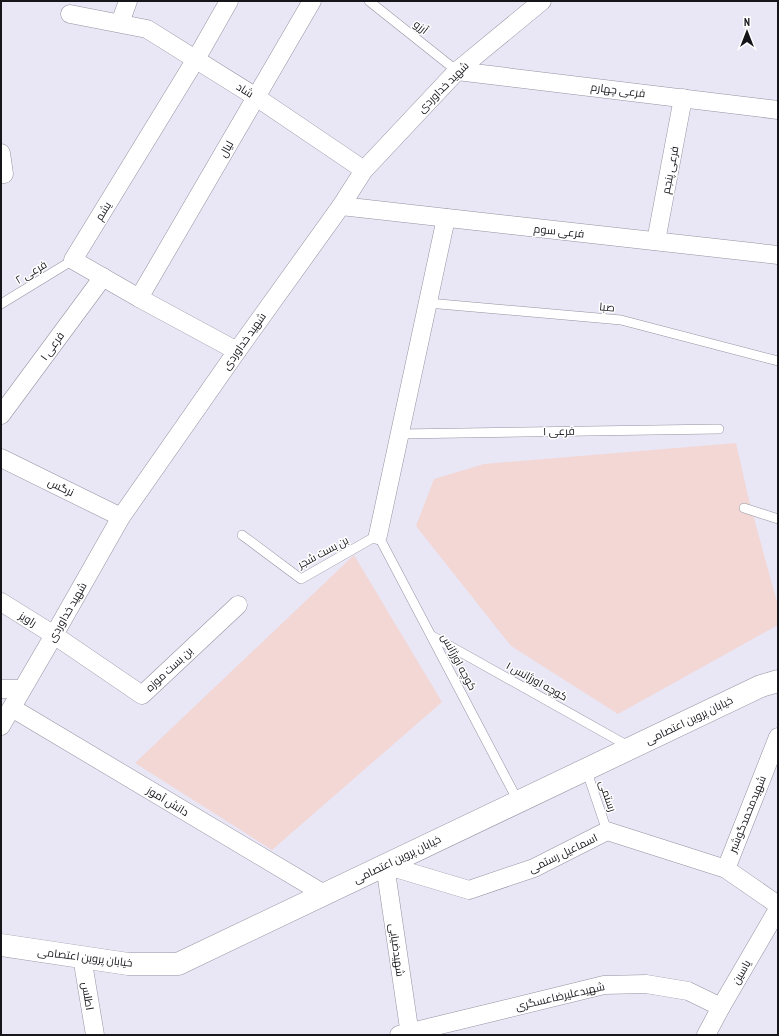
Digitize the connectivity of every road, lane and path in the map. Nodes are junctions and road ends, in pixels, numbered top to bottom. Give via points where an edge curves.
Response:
1 (128, 1) edge
2 (229, 1) edge
3 (312, 1) edge
4 (369, 1) edge
5 (542, 1) edge
6 (70, 14) dead end
7 (120, 23) junction
8 (196, 59) junction
9 (457, 71) junction
10 (256, 97) junction
11 (683, 98) junction
12 (778, 110) edge
13 (1, 153) edge
14 (364, 170) junction
15 (1, 174) edge
16 (341, 206) junction
17 (446, 218) junction
18 (656, 241) junction
19 (778, 255) edge
20 (73, 260) junction
21 (103, 277) junction
22 (139, 298) junction
23 (428, 303) junction
24 (1, 304) edge
25 (237, 350) junction
26 (778, 361) edge
27 (1, 415) edge
28 (719, 429) dead end
29 (400, 434) junction
30 (1, 458) edge
31 (744, 508) dead end
32 (121, 517) junction
33 (778, 519) edge
34 (378, 534) junction
35 (242, 535) dead end
36 (1, 602) edge
37 (238, 605) dead end
38 (54, 635) junction
39 (431, 636) junction
40 (778, 681) edge
41 (1, 689) edge
42 (22, 689) junction
43 (12, 708) junction
44 (1, 726) edge
45 (778, 737) edge
46 (631, 748) junction
47 (586, 769) junction
48 (518, 801) junction
49 (608, 831) junction
50 (385, 865) junction
51 (726, 870) junction
52 (324, 894) junction
53 (778, 905) edge
54 (778, 910) edge
55 (1, 945) edge
56 (82, 957) junction
57 (721, 1007) junction
58 (406, 1034) edge
59 (95, 1035) edge
60 (706, 1035) edge

1 - 7 street
2 - 8 street, یشم
3 - 10 street, لیال
4 - 9 lane, آرزو
5 - 9 street, شهید خداوردی
6 - 7 street, شاد
7 - 8 street, شاد via 147,29
8 - 10 street, شاد
8 - 20 street, یشم
9 - 11 street, فرعی چهارم
9 - 14 street, شهید خداوردی
10 - 14 street, شاد
10 - 22 street, لیال
11 - 12 street, فرعی چهارم
11 - 18 street, فرعی پنجم
13 - 15 street via 4,174
14 - 16 street, شهید خداوردی
16 - 17 street, فرعی سوم
16 - 25 street, شهید خداوردی
17 - 18 street, فرعی سوم
17 - 23 street
18 - 19 street, فرعی سوم
20 - 21 street
20 - 24 lane, فرعی ۲
21 - 22 street
21 - 27 street, فرعی ۱
22 - 25 street
23 - 26 lane, صبا via 621,320
23 - 29 street
25 - 32 street, شهید خداوردی
28 - 29 lane, فرعی ۱
29 - 34 street
30 - 32 street, نرگس
31 - 33 lane
32 - 38 street, شهید خداوردی
34 - 35 lane, بن بست شجر via 301,579
34 - 39 lane, کوچه اورژانس
36 - 38 street, راویز
37 - 38 street, بن بست موزه via 142,695
38 - 42 street, شهید خداوردی
39 - 46 lane, کوچه اورژانس ۱
39 - 48 lane, کوچه اورژانس
40 - 46 street, خیابان پروین اعتصامی via 761,686
41 - 42 street
42 - 43 street, شهید خداوردی
43 - 44 street, شهید خداوردی
43 - 52 street, دانش آموز
45 - 51 street, شهیدمحمدگوشبر
46 - 47 street, خیابان پروین اعتصامی
47 - 48 street, خیابان پروین اعتصامی
47 - 49 lane, رستمی
48 - 50 street, خیابان پروین اعتصامی
49 - 50 street, اسماعیل رستمی via 534,868 469,890
49 - 51 street, اسماعیل رستمی
50 - 52 street, خیابان پروین اعتصامی
50 - 58 street, شهیدضیایی
51 - 53 street, اسماعیل رستمی
52 - 56 street, خیابان پروین اعتصامی via 178,964 128,964
54 - 57 street, یاسین
55 - 56 street, خیابان پروین اعتصامی
56 - 59 street, اطلس
57 - 58 street, شهیدعلیرضاعسگری via 688,991 646,984 604,985
57 - 60 street, یاسین

